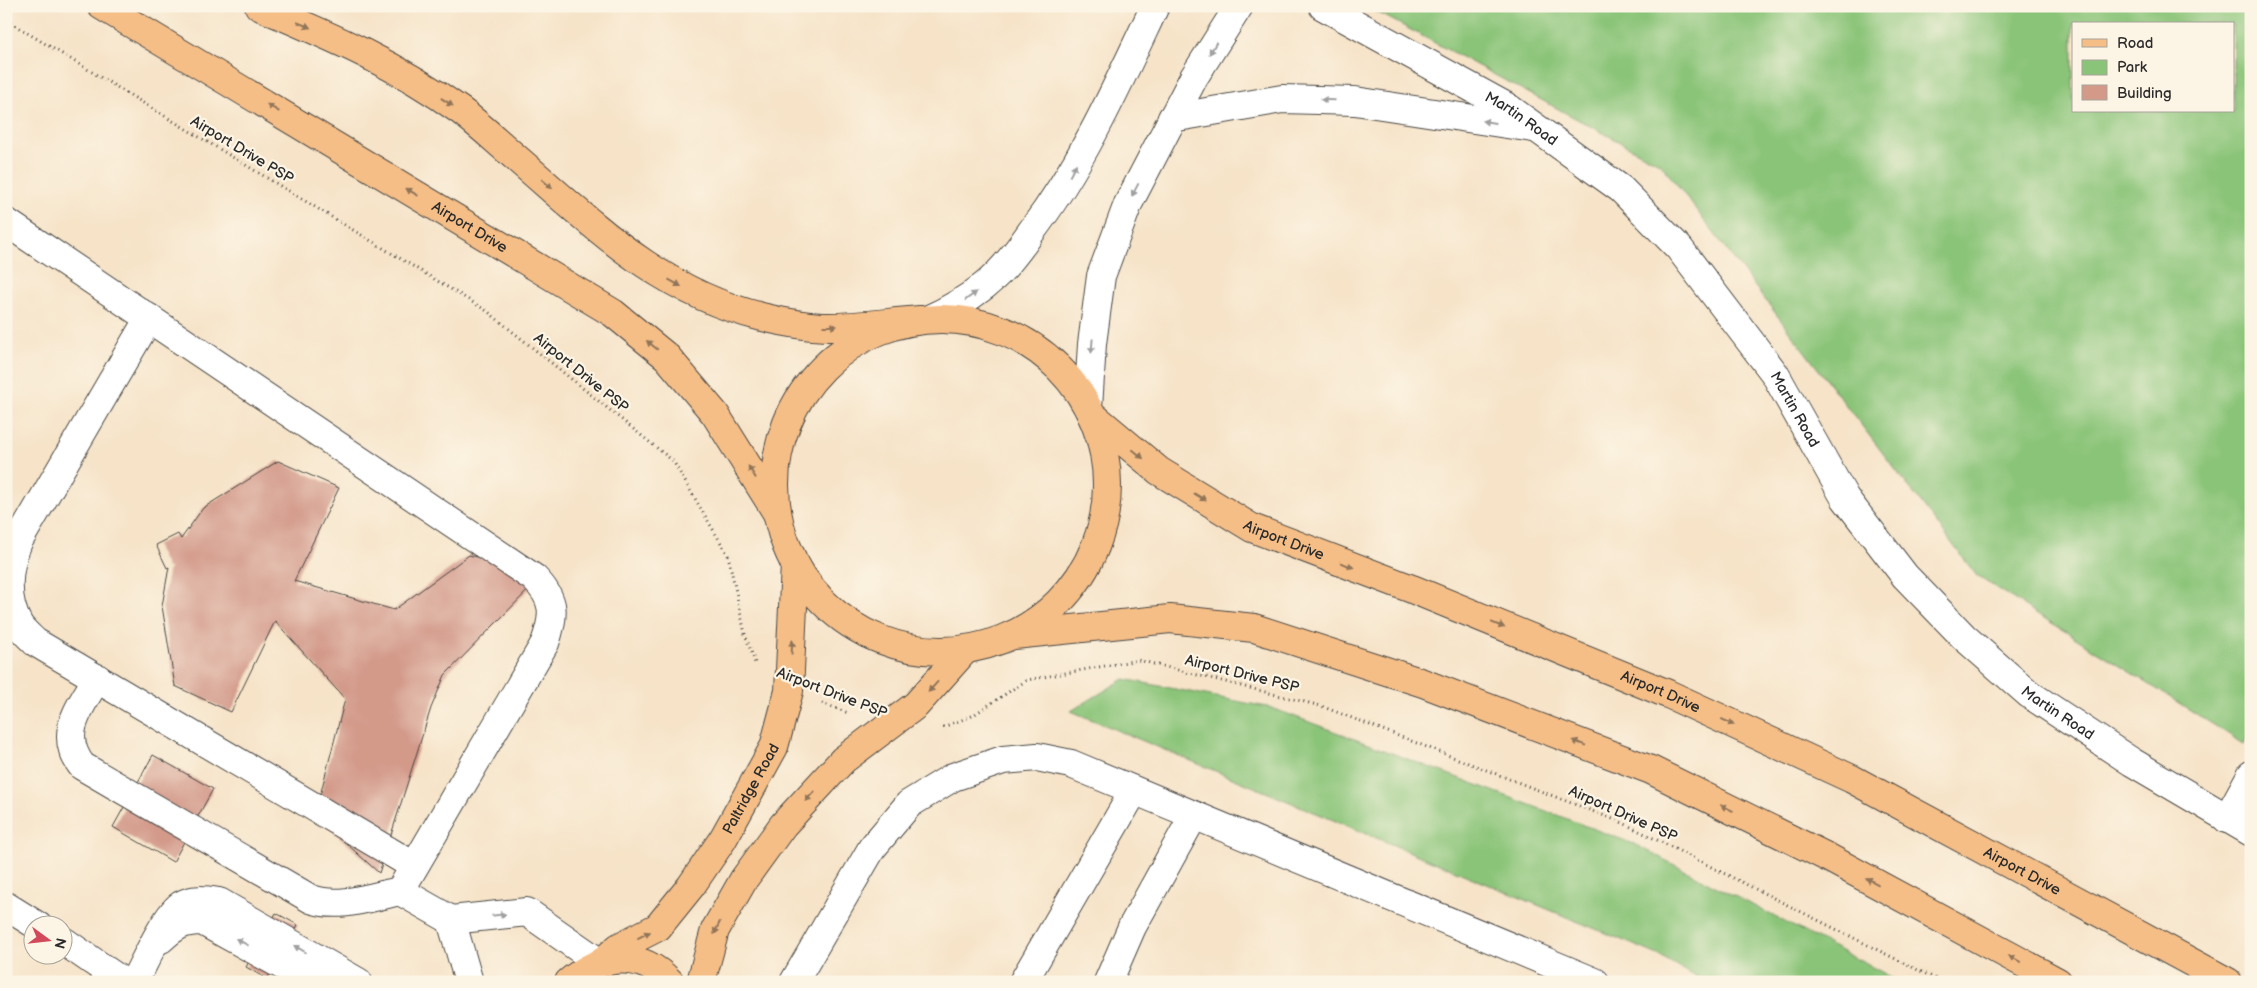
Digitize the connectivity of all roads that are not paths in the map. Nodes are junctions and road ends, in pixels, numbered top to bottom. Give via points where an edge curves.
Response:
1 (102, 6) edge
2 (259, 6) edge
3 (1155, 6) edge
4 (1239, 6) edge
5 (1323, 6) edge
6 (1172, 118) junction
7 (1537, 129) junction
8 (6, 222) edge
9 (149, 318) junction
10 (924, 320) junction
11 (1090, 411) junction
12 (778, 513) junction
13 (795, 564) junction
14 (1014, 635) junction
15 (965, 650) junction
16 (97, 678) junction
17 (2251, 775) edge
18 (1134, 790) junction
19 (1194, 815) junction
20 (2227, 819) junction
21 (2251, 832) edge
22 (414, 866) junction
23 (400, 891) junction
24 (6, 906) edge
25 (22, 916) edge
26 (451, 920) junction
27 (1132, 927) junction
28 (155, 944) junction
29 (72, 947) edge
30 (602, 962) junction
31 (123, 982) edge
32 (134, 982) edge
33 (335, 982) edge
34 (358, 982) edge
35 (469, 982) edge
36 (570, 982) edge
37 (670, 982) edge
38 (701, 982) edge
39 (794, 982) edge
40 (1023, 982) edge
41 (1091, 982) edge
42 (1108, 982) edge
43 (1595, 982) edge
44 (2058, 982) edge
45 (2228, 982) edge

12 -> 1 main road, Airport Drive via 715,414 667,357 613,313
2 -> 10 main road via 349,44 420,83 462,112 627,254 680,286 740,312 779,321 828,327
10 -> 3 lane via 953,308 986,285 1019,249 1060,195 1108,106
4 -> 6 lane
5 - 7 lane, Martin Road via 1507,107
7 -> 6 lane via 1355,101 1291,99
6 -> 11 lane via 1128,204 1101,276 1092,344
7 - 20 lane, Martin Road via 1621,189 1679,248 1775,374 1845,498 1905,576 1964,637 2029,694 2132,762
8 - 9 lane
9 - 16 lane via 10,560 11,604 19,625 35,642
9 - 22 lane via 534,578 545,589 552,605 552,623 545,643
10 - 11 main road via 960,320 992,327 1022,339 1048,357 1071,381
10 - 12 main road via 888,328 858,341 808,386 791,415 780,446 775,480
11 - 14 main road via 1102,444 1107,476 1106,508 1098,540 1085,570 1066,596 1042,618
11 -> 45 main road, Airport Drive via 1158,471 1252,528 1668,694 1844,775
12 - 13 main road
13 - 15 main road via 830,610 853,627 907,649
30 -> 13 main road, Paltridge Road via 619,947 658,927 691,886 723,839 774,747 789,691
14 - 15 main road
44 -> 14 main road via 1829,858 1651,770 1404,677 1254,628 1170,618
15 -> 38 main road via 916,705 843,760 783,825 744,880 715,930
16 - 22 lane
16 - 23 lane via 74,720 70,737 73,754 82,766 311,899 337,903
17 - 20 lane
18 - 19 lane
18 - 39 lane via 1072,764 1037,757 1003,760 944,781 909,804 872,848
18 - 40 lane
19 - 27 lane
19 - 43 lane
20 - 21 lane, Martin Road
22 - 23 lane
23 - 26 lane
24 - 25 lane
26 -> 30 lane via 527,912
26 - 35 lane
27 - 41 lane
27 - 42 lane
28 - 32 lane
33 -> 28 lane via 287,968 202,921 188,921 175,926
34 -> 28 lane via 219,902 193,900 180,906 170,916
29 - 31 lane
30 - 36 main road via 584,969
30 - 37 main road via 624,959 644,963 662,973

